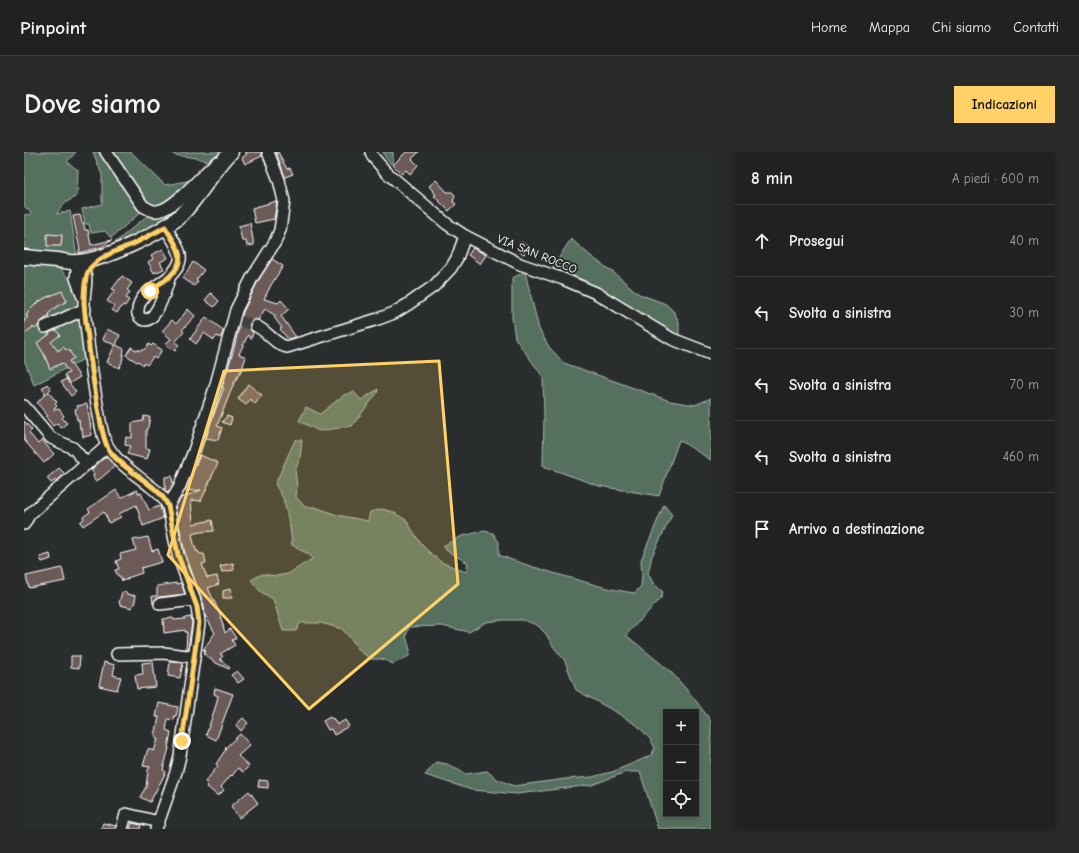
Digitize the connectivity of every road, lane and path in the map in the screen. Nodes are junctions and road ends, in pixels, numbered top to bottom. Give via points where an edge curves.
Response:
1 (106, 152) edge
2 (268, 152) edge
3 (371, 152) edge
4 (228, 155) edge
5 (165, 227) junction
6 (465, 236) junction
7 (105, 256) junction
8 (24, 257) edge
9 (55, 260) junction
10 (78, 262) junction
11 (170, 276) dead end
12 (81, 278) junction
13 (85, 306) junction
14 (256, 326) tunnel mouth
15 (45, 327) dead end
16 (711, 354) edge
17 (24, 406) edge
18 (108, 446) junction
19 (87, 464) junction
20 (168, 506) junction
21 (24, 524) edge
22 (194, 600) junction
23 (160, 604) dead end
24 (117, 654) dead end
25 (194, 657) junction
26 (157, 826) edge
27 (122, 829) edge

1 - 4 street via 143,206 153,211 168,207 178,200 210,168
2 - 20 street via 284,201 280,230 241,298 194,451 179,488
3 - 6 street, VIA SAN ROCCO via 386,172 447,224
4 - 5 main road via 181,215
5 - 7 main road
5 - 11 street via 180,254 179,264
6 - 14 street via 457,258 444,276 434,286 394,313 287,347
6 - 16 street, VIA SAN ROCCO via 520,264 596,293 672,339
7 - 10 main road
7 - 12 street
8 - 9 main road
9 - 10 main road
9 - 12 street
10 - 12 street via 84,268
12 - 13 street
13 - 15 street
13 - 18 street via 94,386 103,436
17 - 19 street via 51,438 73,448
18 - 19 street
18 - 20 street via 121,463 163,496
19 - 21 street via 33,511
20 - 22 street via 178,555
22 - 23 street
22 - 25 street via 199,623
24 - 25 street via 164,653
25 - 26 street via 178,763
26 - 27 street via 126,814

